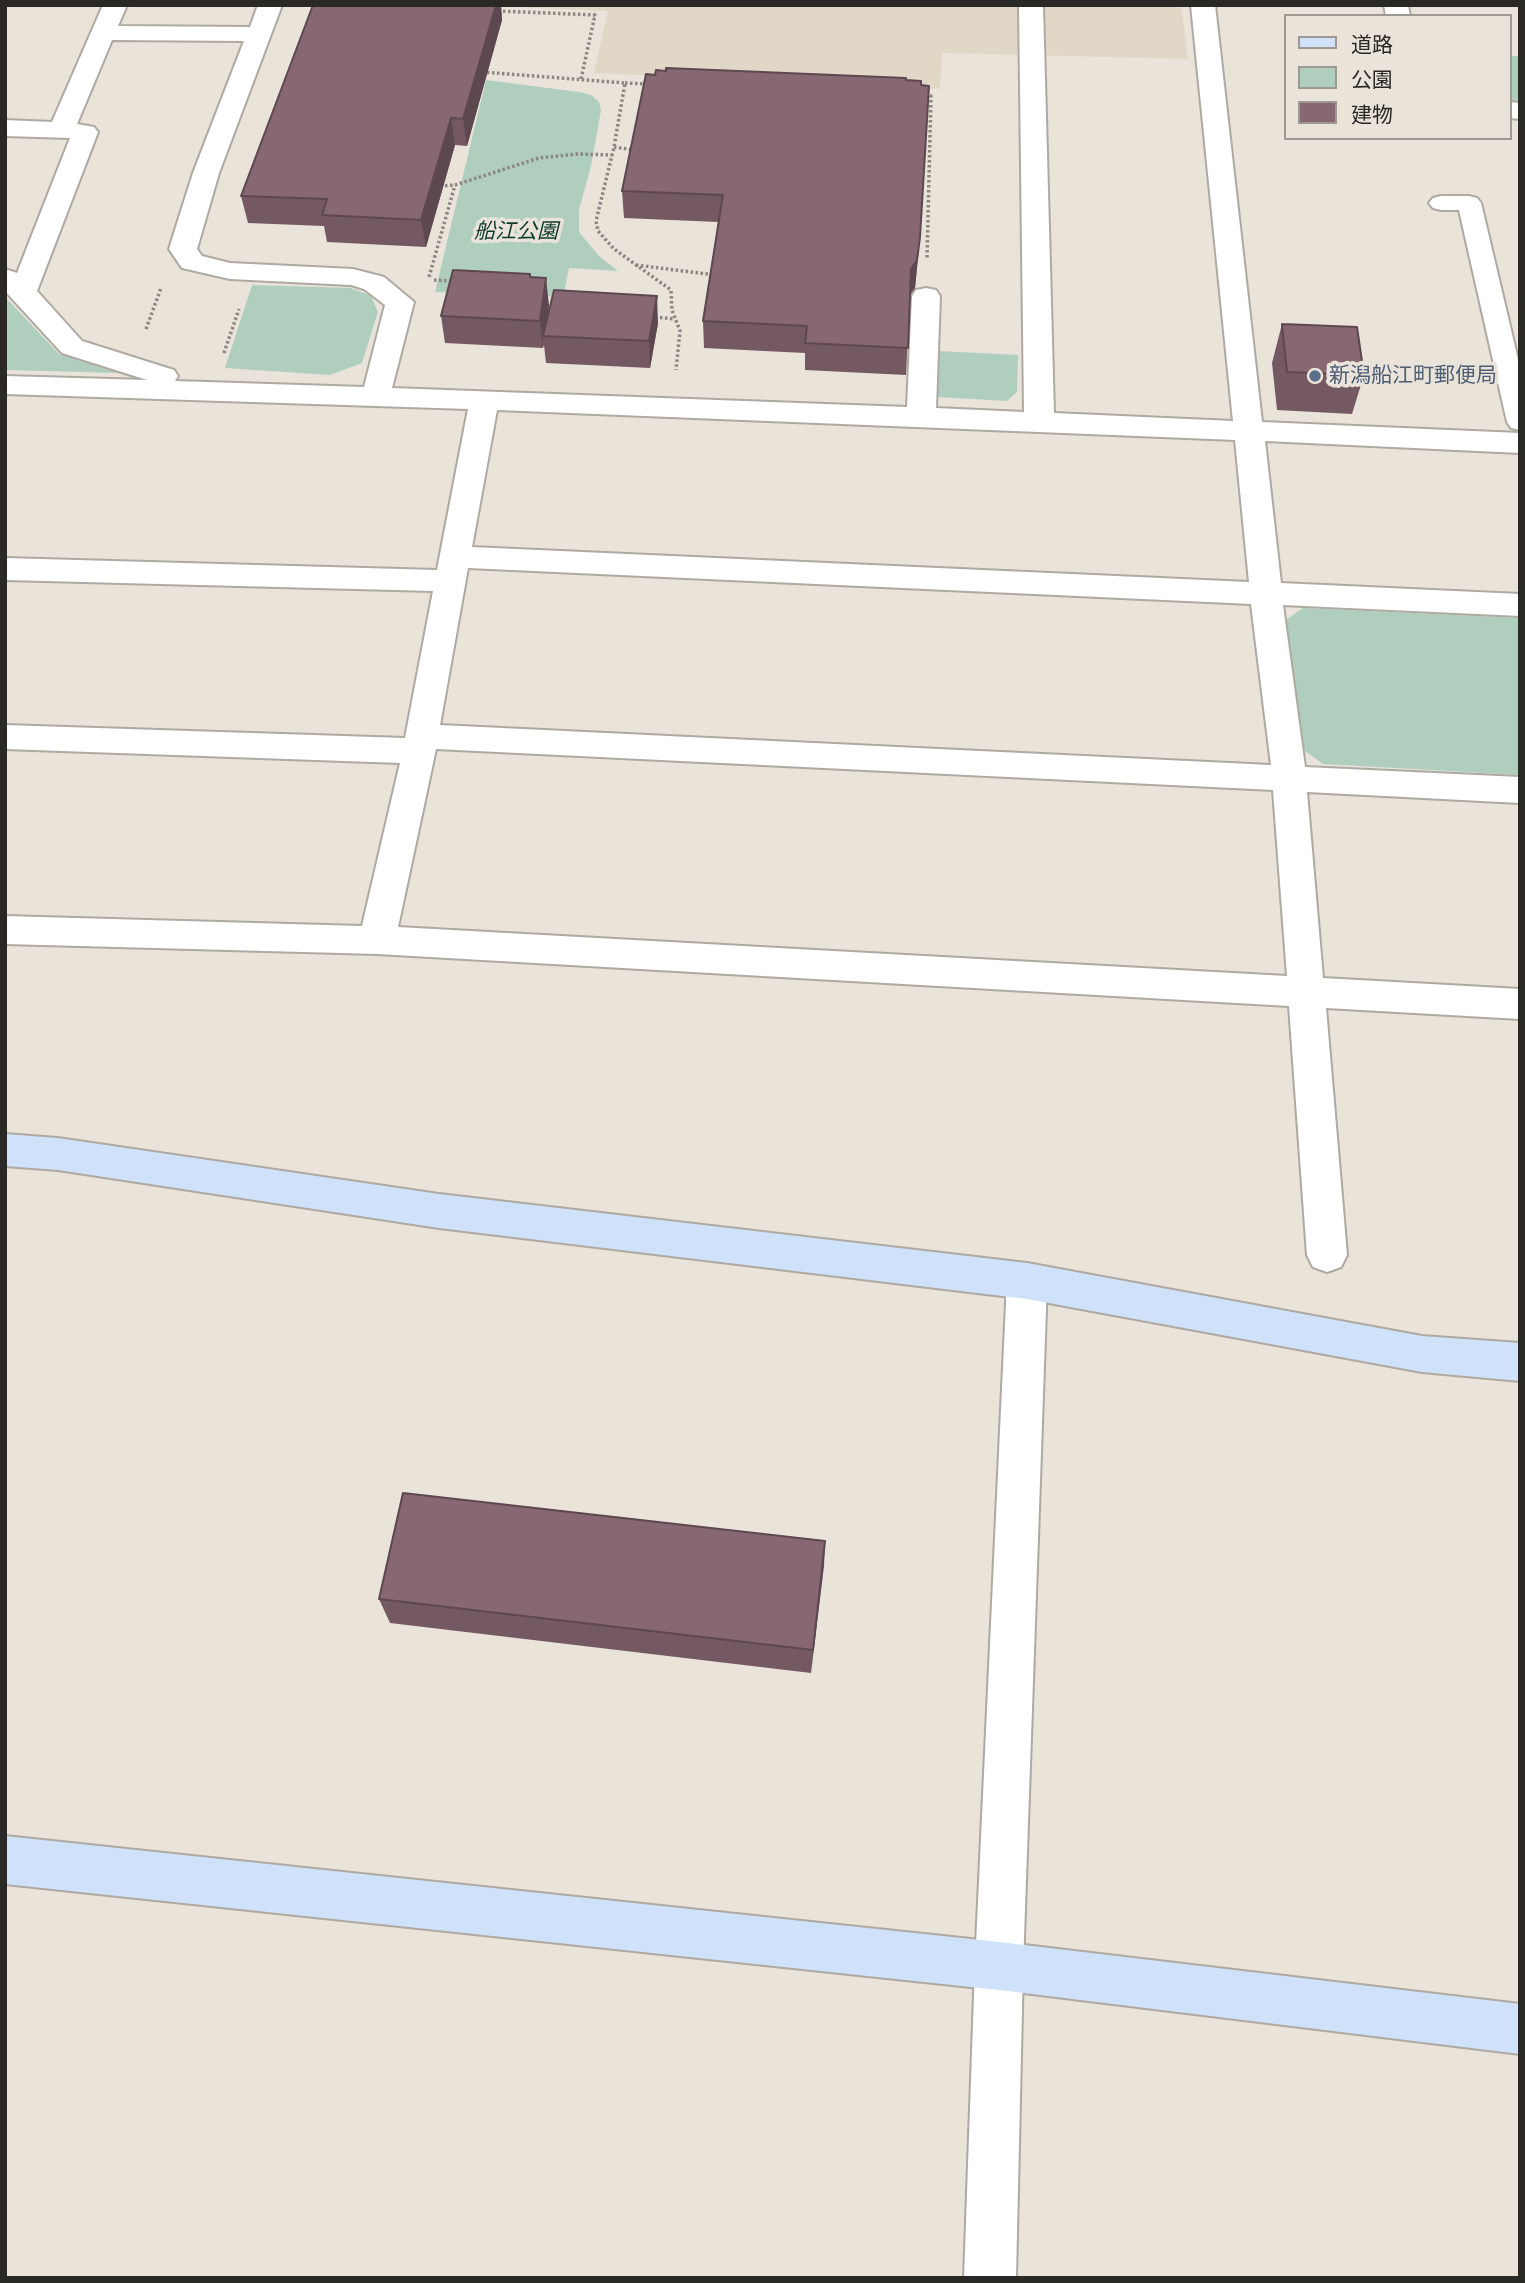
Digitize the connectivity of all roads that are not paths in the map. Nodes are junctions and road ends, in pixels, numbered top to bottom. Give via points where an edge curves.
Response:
1 (116, 5) edge
2 (271, 5) edge
3 (1031, 5) edge
4 (1203, 5) edge
5 (104, 33) junction
6 (261, 34) junction
7 (5, 128) edge
8 (61, 130) junction
9 (1441, 203) dead end
10 (14, 284) edge
11 (926, 296) road end
12 (5, 385) edge
13 (211, 389) junction
14 (376, 395) junction
15 (484, 399) junction
16 (921, 416) junction
17 (1039, 421) junction
18 (1520, 422) edge
19 (1249, 431) junction
20 (1520, 443) edge
21 (5, 569) edge
22 (453, 569) junction
23 (1266, 593) junction
24 (1520, 605) edge
25 (5, 737) edge
26 (420, 744) junction
27 (1289, 778) junction
28 (1520, 790) edge
29 (5, 930) edge
30 (377, 940) junction
31 (1305, 992) junction
32 (1520, 1004) edge
33 (5, 1150) edge
34 (1327, 1255) dead end
35 (1027, 1281) junction
36 (1520, 1362) edge
37 (5, 1860) edge
38 (999, 1966) junction
39 (1520, 2029) edge
40 (990, 2278) edge

1 - 5 street
2 - 6 street
3 - 17 street
4 - 19 street
5 - 6 street
5 - 8 street
6 - 14 street via 222,129 183,249 192,262 230,271 353,277 374,283 400,302
7 - 8 street
8 - 10 street via 85,132
9 - 18 lane via 1469,203
10 - 13 street via 72,347
11 - 16 street
12 - 13 street
13 - 14 street
14 - 15 street
15 - 16 street
15 - 22 street
16 - 17 street
17 - 19 street
19 - 20 street
19 - 23 street
21 - 22 street
22 - 23 street
22 - 26 street
23 - 24 street
23 - 27 street
25 - 26 street
26 - 27 street
26 - 30 street
27 - 28 street
27 - 31 street
29 - 30 street
30 - 31 street
31 - 32 street
31 - 34 street
33 - 35 street via 439,1211
35 - 36 street via 1422,1354
35 - 38 street
37 - 38 street
38 - 39 street
38 - 40 street

